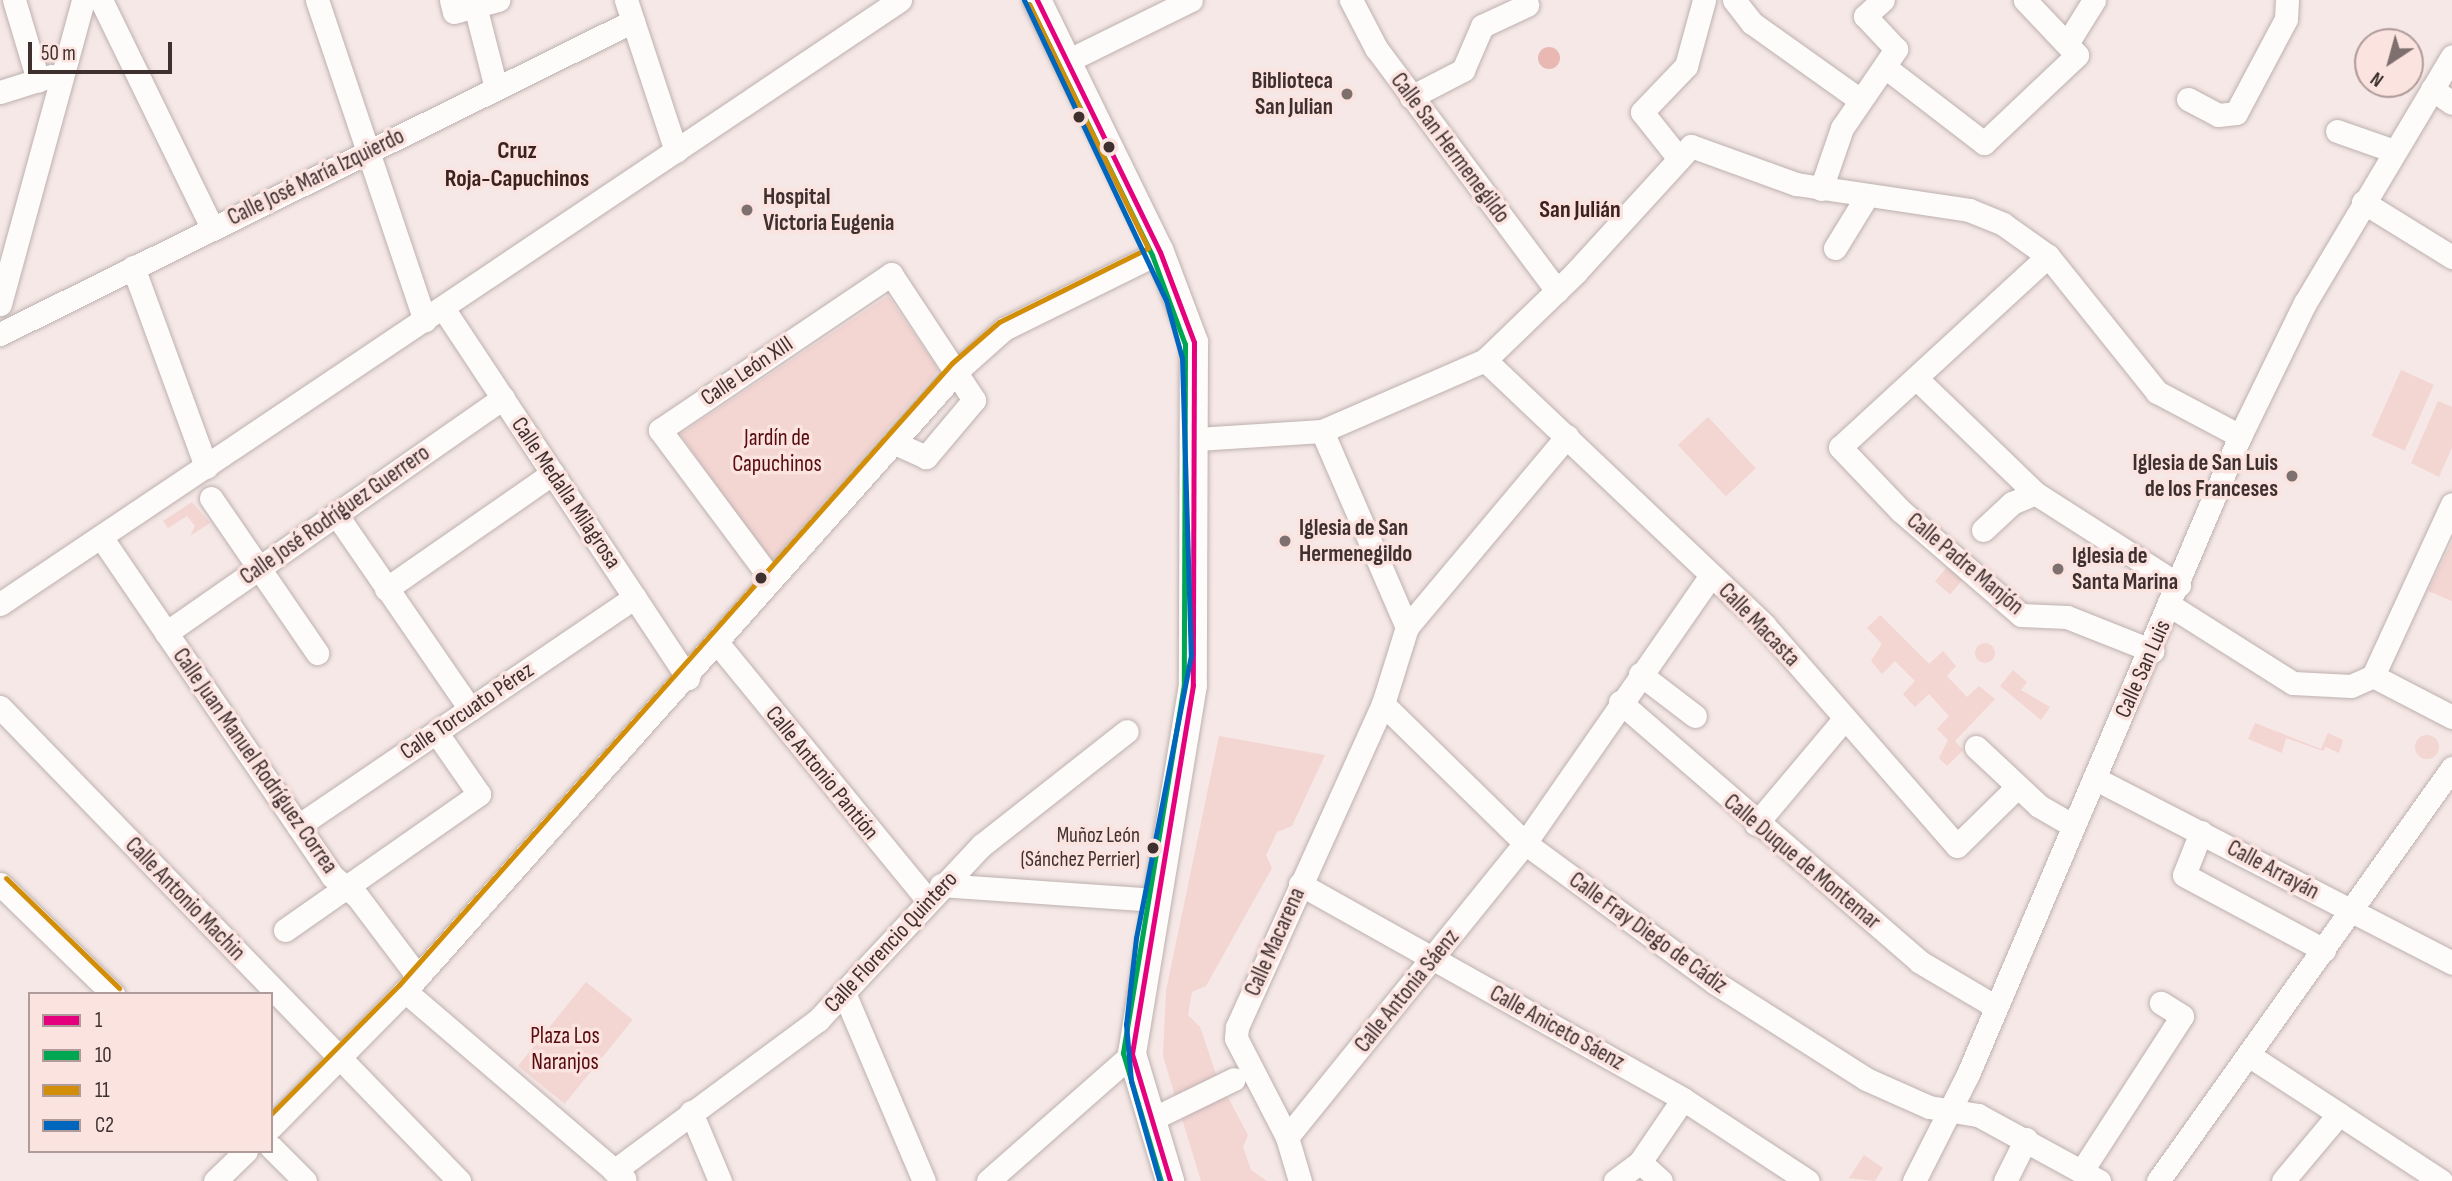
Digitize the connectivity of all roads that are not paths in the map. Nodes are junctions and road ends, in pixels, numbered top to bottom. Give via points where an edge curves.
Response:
1 (14, 0) edge
2 (83, 0) edge
3 (101, 0) edge
4 (317, 0) edge
5 (451, 0) edge
6 (900, 0) edge
7 (1037, 0) edge
8 (1191, 0) edge
9 (1351, 0) edge
10 (1704, 0) edge
11 (1734, 0) edge
12 (1883, 0) edge
13 (2025, 0) edge
14 (2094, 0) edge
15 (2287, 0) edge
16 (486, 3) edge
17 (1527, 5) dead end
18 (629, 10) edge
19 (2068, 42) junction
20 (2452, 56) edge
21 (1067, 61) junction
22 (1885, 67) junction
23 (64, 72) junction
24 (38, 80) junction
25 (496, 88) junction
26 (2432, 89) junction
27 (0, 92) edge
28 (1411, 97) junction
29 (2188, 99) dead end
30 (1860, 100) junction
31 (2452, 103) edge
32 (2336, 131) dead end
33 (676, 151) junction
34 (2394, 151) junction
35 (366, 152) junction
36 (1677, 156) junction
37 (1821, 189) junction
38 (1867, 196) junction
39 (2363, 202) junction
40 (11, 220) edge
41 (212, 228) junction
42 (1835, 248) dead end
43 (1160, 252) junction
44 (2048, 256) junction
45 (2452, 257) edge
46 (133, 267) junction
47 (1557, 291) junction
48 (0, 304) edge
49 (434, 314) junction
50 (0, 334) edge
51 (1485, 360) junction
52 (958, 370) junction
53 (1916, 378) junction
54 (503, 398) junction
55 (1322, 431) junction
56 (1567, 436) junction
57 (2240, 436) junction
58 (1197, 439) junction
59 (893, 442) junction
60 (206, 467) junction
61 (553, 472) junction
62 (2035, 493) junction
63 (211, 498) dead end
64 (2452, 504) edge
65 (336, 514) junction
66 (1983, 530) dead end
67 (101, 537) junction
68 (259, 568) junction
69 (1711, 575) junction
70 (771, 579) junction
71 (2179, 585) junction
72 (386, 589) junction
73 (635, 597) junction
74 (0, 604) edge
75 (2171, 606) junction
76 (1407, 627) junction
77 (166, 633) junction
78 (719, 645) junction
79 (2153, 651) junction
80 (317, 653) dead end
81 (1640, 674) junction
82 (2372, 676) junction
83 (688, 678) junction
84 (1620, 702) junction
85 (1383, 704) junction
86 (0, 707) edge
87 (470, 709) junction
88 (1695, 716) dead end
89 (2452, 717) edge
90 (1844, 719) junction
91 (1127, 730) dead end
92 (436, 732) junction
93 (1976, 747) dead end
94 (2452, 768) edge
95 (2094, 779) junction
96 (2017, 787) junction
97 (1756, 824) junction
98 (2072, 825) junction
99 (298, 826) junction
100 (2201, 832) junction
101 (1525, 843) junction
102 (0, 884) edge
103 (1300, 884) junction
104 (345, 887) junction
105 (934, 892) junction
106 (1155, 900) junction
107 (2352, 913) junction
108 (285, 930) dead end
109 (2324, 950) junction
110 (1435, 960) junction
111 (2452, 963) edge
112 (411, 984) junction
113 (111, 992) edge
114 (845, 995) junction
115 (2161, 1003) dead end
116 (1996, 1007) junction
117 (1132, 1054) junction
118 (2250, 1056) junction
119 (340, 1059) junction
120 (1241, 1075) junction
121 (1683, 1099) junction
122 (1949, 1110) junction
123 (691, 1112) junction
124 (2339, 1114) junction
125 (1150, 1120) junction
126 (273, 1125) edge
127 (1287, 1137) junction
128 (2026, 1139) junction
129 (273, 1149) edge
130 (244, 1153) edge
131 (1640, 1163) junction
132 (2091, 1175) edge
133 (621, 1176) edge
134 (215, 1181) edge
135 (305, 1181) edge
136 (459, 1181) edge
137 (720, 1181) edge
138 (924, 1181) edge
139 (988, 1181) edge
140 (1170, 1181) edge
141 (1300, 1181) edge
142 (1615, 1181) edge
143 (1661, 1181) edge
144 (1808, 1181) edge
145 (1914, 1181) edge
146 (2004, 1181) edge
147 (2158, 1181) edge
148 (2283, 1181) edge
149 (2441, 1181) edge

1 - 24 street
2 - 23 street
3 - 41 street
4 - 35 street, Calle Medalla Milagrosa
5 - 16 street via 454,12
6 - 33 street
7 - 21 main road
8 - 21 street
9 - 28 street, Calle San Hermenegildo
10 - 36 street via 1686,66 1642,112
11 - 30 street via 1752,23
12 - 22 street via 1865,16 1896,44
13 - 19 street
14 - 19 street
15 - 29 street via 2286,19 2236,113 2218,114
16 - 25 street
17 - 28 street via 1482,26 1463,70
18 - 25 street, Calle José María Izquierdo
18 - 33 street
19 - 22 street via 2077,55 1984,143
20 - 26 street, Calle San Luis
21 - 43 main road
22 - 30 street
23 - 24 street
23 - 40 street
24 - 27 street
25 - 35 street, Calle José María Izquierdo
26 - 31 street
26 - 34 street, Calle San Luis
28 - 47 street, Calle San Hermenegildo
30 - 37 street
32 - 34 street
33 - 49 street
34 - 39 street, Calle San Luis
35 - 41 street, Calle José María Izquierdo
35 - 49 street, Calle Medalla Milagrosa
36 - 37 street via 1691,146 1700,148
36 - 47 street
37 - 38 street
38 - 42 street
38 - 44 street via 1988,216
39 - 45 street
39 - 57 street, Calle San Luis
40 - 48 street
41 - 46 street, Calle José María Izquierdo
43 - 52 street via 1004,329
43 - 58 main road via 1194,342
44 - 53 street
44 - 57 street via 2157,393
46 - 50 street, Calle José María Izquierdo
46 - 60 street
47 - 51 street
49 - 54 street, Calle Medalla Milagrosa
49 - 60 street
51 - 55 street
51 - 56 street, Calle Macasta
52 - 59 street
52 - 59 street, Calle León XIII via 974,400 926,457
52 - 70 street, Calle León XIII via 891,274 660,429
53 - 62 street
53 - 79 street, Calle Padre Manjón via 1840,447 1961,554 2021,615 2067,617
54 - 61 street, Calle Medalla Milagrosa
54 - 65 street, Calle José Rodríguez Guerrero
55 - 58 street
55 - 76 street
56 - 69 street, Calle Macasta
56 - 76 street
57 - 71 street, Calle San Luis
58 - 106 main road via 1193,685
59 - 70 street
60 - 67 street
61 - 72 street
61 - 73 street, Calle Medalla Milagrosa
62 - 66 street via 2011,503
62 - 71 street
63 - 68 street
64 - 82 street
65 - 68 street, Calle José Rodríguez Guerrero
65 - 72 street
67 - 74 street
67 - 77 street, Calle Juan Manuel Rodríguez Correa
68 - 77 street, Calle José Rodríguez Guerrero
68 - 80 street
69 - 81 street, Calle Antonia Sáenz
69 - 90 street, Calle Macasta via 1764,625
70 - 78 street
71 - 75 street, Calle San Luis
72 - 87 street
73 - 83 street, Calle Medalla Milagrosa
73 - 87 street, Calle Torcuato Pérez
75 - 79 street, Calle San Luis
75 - 82 street via 2293,682 2351,686
76 - 85 street, Calle Macarena
77 - 99 street, Calle Juan Manuel Rodríguez Correa
78 - 83 street
78 - 105 street, Calle Antonio Pantión
79 - 95 street, Calle San Luis
81 - 84 street, Calle Antonia Sáenz
81 - 88 street
82 - 89 street
83 - 112 street
84 - 97 street, Calle Duque de Montemar
84 - 101 street, Calle Antonia Sáenz
85 - 101 street, Calle Fray Diego de Cádiz
85 - 103 street, Calle Macarena
86 - 119 street, Calle Antonio Machin
87 - 92 street, Calle Torcuato Pérez
90 - 96 street, Calle Macasta via 1957,846
90 - 97 street
91 - 105 street, Calle Florencio Quintero
92 - 99 street, Calle Torcuato Pérez
92 - 104 street via 479,794
93 - 96 street
94 - 107 street
95 - 98 street, Calle San Luis
95 - 100 street, Calle Arrayán
96 - 98 street
97 - 116 street, Calle Duque de Montemar via 1920,962
98 - 116 street, Calle San Luis
99 - 104 street, Calle Juan Manuel Rodríguez Correa
100 - 107 street, Calle Arrayán
100 - 109 street via 2184,875
101 - 110 street, Calle Antonia Sáenz
101 - 122 street, Calle Fray Diego de Cádiz via 1803,1040 1867,1079
102 - 113 street
103 - 110 street, Calle Aniceto Sáenz
103 - 120 street, Calle Macarena via 1237,1027
104 - 108 street
104 - 112 street, Calle Juan Manuel Rodríguez Correa
105 - 106 street
105 - 114 street, Calle Florencio Quintero
106 - 117 main road
107 - 109 street
107 - 111 street, Calle Arrayán
109 - 118 street
110 - 121 street, Calle Aniceto Sáenz
110 - 127 street, Calle Antonia Sáenz
112 - 119 street
112 - 133 street, Calle Juan Manuel Rodríguez Correa
114 - 123 street, Calle Florencio Quintero
114 - 138 street
115 - 132 street via 2182,1016
116 - 122 street, Calle San Luis
117 - 125 main road
117 - 139 street
118 - 124 street
118 - 147 street via 2241,1056
119 - 126 street
119 - 136 street, Calle Antonio Machin
120 - 125 street
120 - 127 street, Calle Macarena
121 - 131 street
121 - 144 street, Calle Aniceto Sáenz
122 - 128 street, Calle Fray Diego de Cádiz via 1978,1115
122 - 145 street, Calle San Luis
123 - 133 street, Calle Florencio Quintero
123 - 137 street
124 - 148 street
124 - 149 street
125 - 140 main road
127 - 141 street, Calle Macarena
128 - 132 street, Calle Fray Diego de Cádiz
128 - 146 street
129 - 135 street
130 - 134 street
131 - 142 street
131 - 143 street

